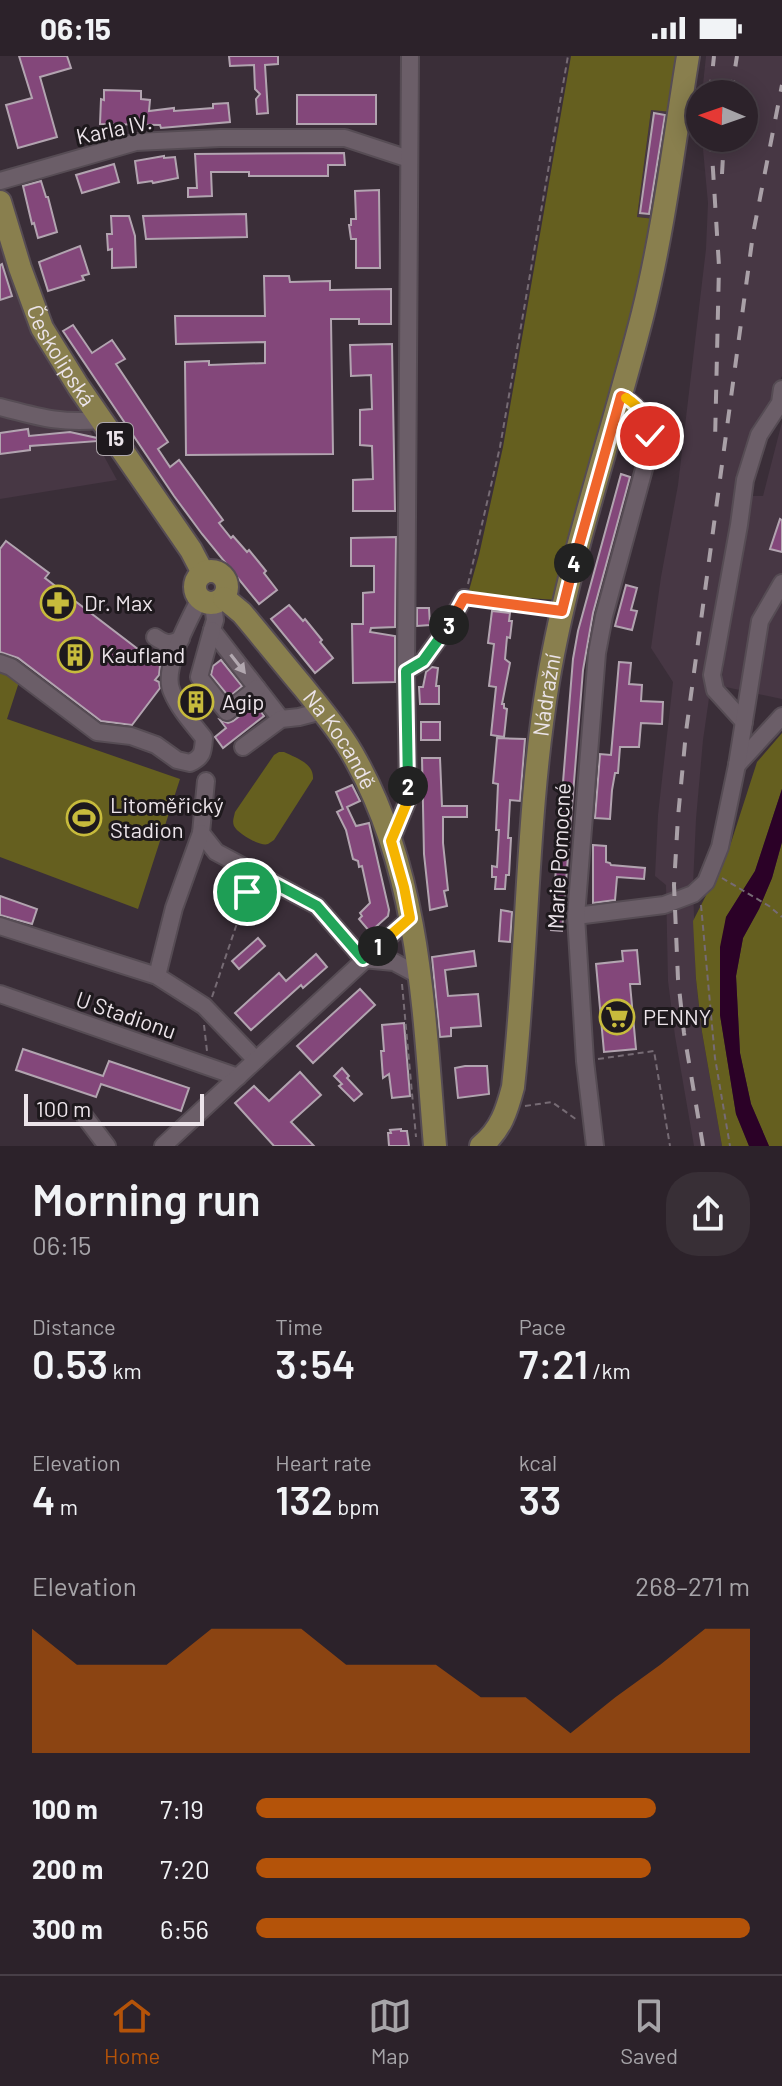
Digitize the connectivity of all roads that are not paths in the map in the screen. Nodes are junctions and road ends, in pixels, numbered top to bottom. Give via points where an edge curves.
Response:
1 (410, 56) edge
2 (688, 56) edge
3 (409, 159) junction
4 (0, 181) edge
5 (0, 202) edge
6 (4, 231) edge
7 (782, 389) edge
8 (621, 396) junction
9 (0, 407) edge
10 (101, 420) junction
11 (782, 583) edge
12 (464, 598) road end
13 (213, 599) junction
14 (212, 630) junction
15 (155, 637) dead end
16 (181, 639) junction
17 (0, 663) edge
18 (406, 671) junction
19 (257, 688) junction
20 (322, 711) junction
21 (782, 716) edge
22 (281, 719) junction
23 (744, 722) junction
24 (243, 747) dead end
25 (737, 765) junction
26 (206, 781) dead end
27 (201, 833) junction
28 (391, 841) junction
29 (576, 916) junction
30 (410, 918) junction
31 (0, 926) edge
32 (363, 959) junction
33 (157, 976) junction
34 (420, 976) junction
35 (0, 994) edge
36 (256, 1060) junction
37 (238, 1077) junction
38 (85, 1117) dead end
39 (107, 1146) edge
40 (163, 1146) edge
41 (435, 1146) edge
42 (481, 1146) edge
43 (595, 1146) edge

1 - 3 street
2 - 8 main road, Nádražní via 663,217
3 - 4 street, Karla IV. via 345,138 136,142
3 - 18 street
5 - 6 main road, Českolipská / 15
6 - 10 main road, Českolipská / 15 via 42,328
7 - 23 street via 745,480 712,675 715,690
8 - 29 street, Marie Pomocné via 637,405 647,421 650,447 597,653
8 - 42 main road, Nádražní via 548,682 538,749 513,1087 498,1129
9 - 10 street via 58,422
10 - 13 main road, Českolipská / 15 via 191,550 203,573 196,591
11 - 23 street via 760,621
12 - 18 street via 423,661
13 - 14 street
13 - 16 street
13 - 20 main road, Na Kocandě via 242,613
14 -> 19 street
14 - 19 street via 199,677 227,712
15 - 16 street via 165,644
16 - 17 street via 170,689 204,738 203,752 190,763 131,736 97,732
18 - 28 street via 408,800
19 - 22 street
20 - 22 street
20 - 28 main road, Na Kocandě via 357,760
21 - 25 street
22 - 24 street
23 - 25 street
25 - 29 street via 720,847 700,888 664,905
26 - 27 street
27 - 32 street via 216,852 317,906
27 - 33 street
28 - 30 main road, Na Kocandě
29 - 43 street, Marie Pomocné
30 - 32 street
30 - 34 main road, Na Kocandě
31 - 33 street
32 - 34 street via 394,962
32 - 36 street
33 - 36 street via 208,1010
34 - 41 main road, Na Kocandě
35 - 37 street, U Stadionu
36 - 37 street
37 - 40 street
38 - 39 street

